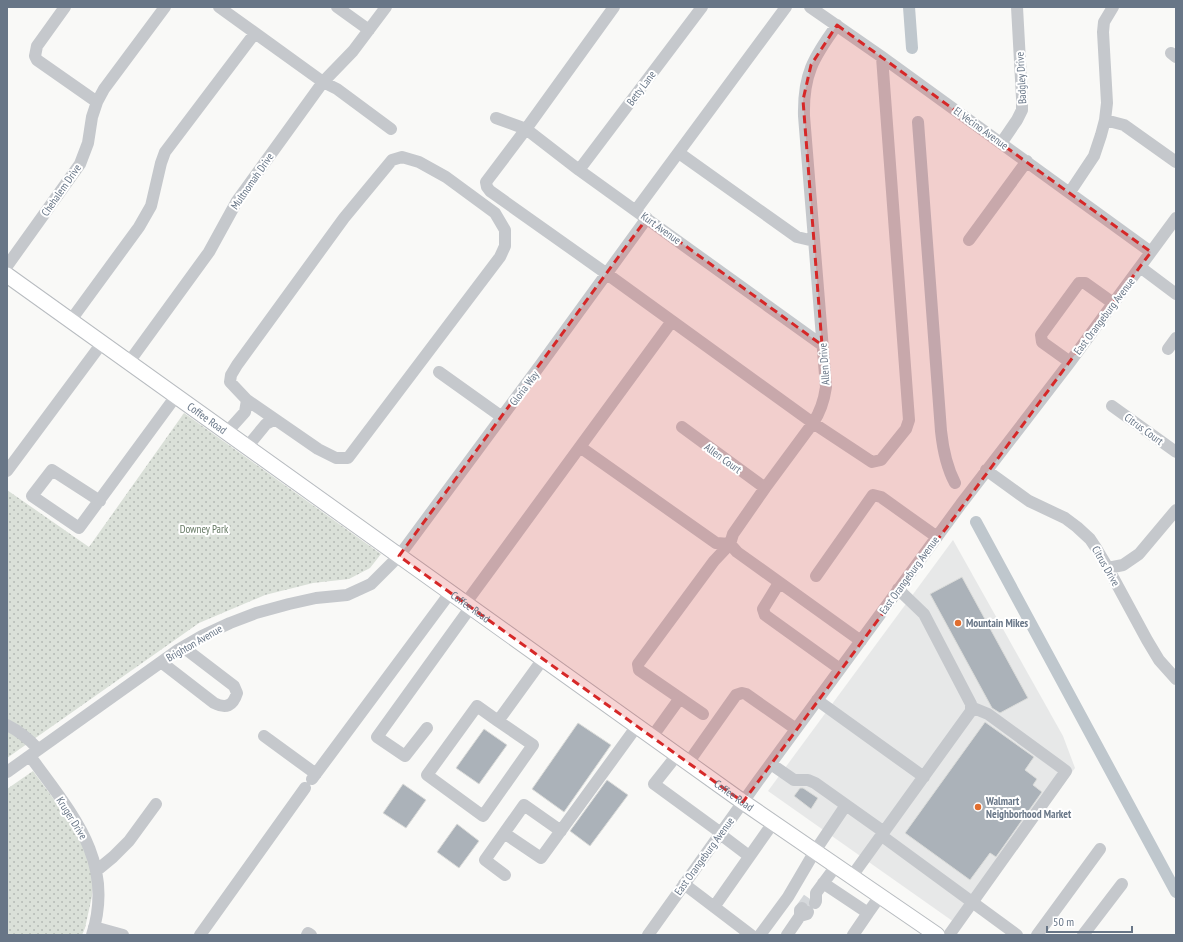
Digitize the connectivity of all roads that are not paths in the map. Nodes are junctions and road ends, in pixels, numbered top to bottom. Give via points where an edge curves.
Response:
1 (65, 7) edge
2 (165, 7) edge
3 (219, 7) edge
4 (337, 7) edge
5 (386, 7) edge
6 (614, 7) edge
7 (702, 7) edge
8 (786, 7) edge
9 (810, 7) edge
10 (1017, 7) edge
11 (1113, 7) edge
12 (837, 25) junction
13 (369, 30) junction
14 (255, 33) junction
15 (882, 57) junction
16 (323, 82) junction
17 (96, 102) junction
18 (496, 118) dead end
19 (1105, 120) junction
20 (391, 128) dead end
21 (526, 129) junction
22 (1002, 142) junction
23 (679, 153) junction
24 (1027, 161) junction
25 (1176, 162) edge
26 (579, 170) junction
27 (1070, 192) junction
28 (636, 210) junction
29 (647, 218) junction
30 (1176, 218) edge
31 (969, 240) dead end
32 (814, 241) junction
33 (1152, 252) junction
34 (7, 266) edge
35 (1140, 267) junction
36 (607, 274) junction
37 (7, 275) edge
38 (1176, 294) edge
39 (1113, 303) junction
40 (70, 320) junction
41 (672, 321) junction
42 (1176, 338) edge
43 (102, 343) junction
44 (822, 345) junction
45 (1168, 349) dead end
46 (129, 362) junction
47 (1070, 362) junction
48 (438, 372) dead end
49 (176, 396) junction
50 (247, 400) junction
51 (1112, 406) dead end
52 (502, 417) junction
53 (274, 420) junction
54 (813, 423) junction
55 (682, 427) dead end
56 (227, 432) junction
57 (247, 447) junction
58 (580, 447) junction
59 (1176, 452) edge
60 (986, 470) junction
61 (7, 471) edge
62 (765, 488) junction
63 (100, 501) junction
64 (1176, 510) edge
65 (937, 537) junction
66 (730, 544) junction
67 (399, 556) junction
68 (1108, 568) junction
69 (816, 576) dead end
70 (779, 583) junction
71 (898, 589) junction
72 (450, 593) junction
73 (468, 606) junction
74 (860, 641) junction
75 (183, 647) junction
76 (543, 659) junction
77 (161, 662) junction
78 (840, 669) junction
79 (1176, 679) edge
80 (680, 698) junction
81 (817, 700) junction
82 (971, 707) junction
83 (702, 714) dead end
84 (498, 721) junction
85 (7, 725) edge
86 (637, 726) junction
87 (426, 728) dead end
88 (796, 729) junction
89 (264, 736) dead end
90 (652, 737) junction
91 (34, 752) junction
92 (682, 759) junction
93 (771, 764) junction
94 (7, 772) edge
95 (924, 777) junction
96 (311, 780) junction
97 (743, 802) junction
98 (156, 804) dead end
99 (846, 805) junction
100 (773, 823) junction
101 (561, 831) junction
102 (504, 833) junction
103 (720, 833) junction
104 (883, 834) junction
105 (1100, 849) dead end
106 (814, 851) junction
107 (750, 856) junction
108 (836, 866) junction
109 (96, 871) junction
110 (505, 875) dead end
111 (852, 876) junction
112 (823, 883) junction
113 (684, 884) junction
114 (1122, 884) dead end
115 (880, 896) junction
116 (972, 902) junction
117 (714, 907) junction
118 (868, 913) junction
119 (93, 931) edge
120 (123, 935) edge
121 (200, 935) edge
122 (307, 935) edge
123 (310, 935) edge
124 (648, 935) edge
125 (751, 935) edge
126 (760, 935) edge
127 (787, 935) edge
128 (853, 935) edge
129 (937, 935) edge
130 (949, 935) edge
131 (1017, 935) edge
132 (1037, 935) edge
133 (1083, 935) edge

1 - 17 street via 37,46 35,56
2 - 17 street, Chehalem Drive
3 - 14 street
4 - 13 street
5 - 13 street, Multnomah Drive
6 - 21 street
7 - 26 street, Betty Lane
8 - 23 street
9 - 12 street, El Vecino Avenue
10 - 22 street, Badgley Drive via 1022,110
11 - 19 street via 1104,22 1103,32
12 - 15 street, El Vecino Avenue
12 - 32 street, Allen Drive via 811,65 803,100
13 - 16 street, Multnomah Drive
14 - 16 street
14 - 40 street via 165,152 151,206 139,227
15 - 22 street, El Vecino Avenue
15 - 54 street via 909,420 906,429 881,460 872,462
16 - 20 street via 337,89
16 - 46 street, Multnomah Drive via 237,201 209,252
17 - 34 street, Chehalem Drive via 88,143 80,164
18 - 21 street, Kurt Avenue
19 - 25 street via 1124,125
19 - 27 street via 1094,156
21 - 26 street, Kurt Avenue
21 - 36 street via 486,182 487,188
22 - 24 street, El Vecino Avenue
23 - 28 street
23 - 32 street via 797,237
24 - 27 street, El Vecino Avenue
24 - 31 street
26 - 28 street, Kurt Avenue
27 - 33 street, El Vecino Avenue
28 - 29 street, Kurt Avenue
29 - 36 street, Gloria Way
29 - 44 street, Kurt Avenue
30 - 33 street, East Orangeburg Avenue
32 - 44 street, Allen Drive
33 - 35 street, East Orangeburg Avenue
35 - 38 street
35 - 39 street, East Orangeburg Avenue
36 - 41 street
36 - 52 street, Gloria Way
37 - 40 main road, Coffee Road
39 - 47 street, East Orangeburg Avenue
39 - 47 street via 1084,283 1079,283 1041,336 1042,342
40 - 43 main road, Coffee Road
41 - 54 street
41 - 58 street
42 - 45 street
43 - 46 main road, Coffee Road
43 - 61 street
44 - 54 street, Allen Drive via 826,387 819,413
46 - 49 main road, Coffee Road
47 - 60 street, East Orangeburg Avenue
48 - 52 street
49 - 56 main road, Coffee Road
49 - 63 street
50 - 53 street
50 - 53 street via 230,382 237,365 344,218 392,160 402,157 419,162 446,177 495,213 505,230 505,246 500,257 348,458 336,458 318,449
50 - 56 street via 245,412
51 - 59 street, Citrus Court
52 - 67 street, Gloria Way
53 - 57 street via 266,424
54 - 62 street, Allen Drive
55 - 62 street, Allen Court
56 - 57 main road, Coffee Road
57 - 67 main road, Coffee Road
58 - 66 street via 716,543
58 - 73 street
60 - 65 street, East Orangeburg Avenue
60 - 68 street, Citrus Drive via 1029,501 1065,518 1077,527 1090,539
62 - 66 street, Allen Drive via 732,534
63 - 63 street via 80,528 32,496 52,470
64 - 68 street via 1139,554 1123,565
65 - 69 street via 881,497 873,495
65 - 71 street, East Orangeburg Avenue
66 - 70 street via 736,552
66 - 80 street via 714,561 638,664 639,670
67 - 72 main road, Coffee Road
67 - 75 street, Brighton Avenue via 371,584 347,595 316,598 256,613
68 - 79 street, Citrus Drive via 1159,660
70 - 74 street
70 - 78 street via 763,609 765,615
71 - 74 street, East Orangeburg Avenue
71 - 82 street via 924,614
72 - 73 main road, Coffee Road
72 - 96 street
73 - 76 main road, Coffee Road
73 - 87 street via 378,737 405,756
74 - 78 street, East Orangeburg Avenue
75 - 77 street, Brighton Avenue
75 - 77 street via 234,686 237,693 235,700 229,705 221,706 214,703
76 - 84 street
76 - 86 main road, Coffee Road
77 - 91 street, Brighton Avenue
78 - 81 street, East Orangeburg Avenue
80 - 83 street
80 - 90 street
81 - 88 street, East Orangeburg Avenue
81 - 95 street
82 - 95 street via 971,711
82 - 116 street via 988,714 1066,771
84 - 84 street via 533,745 484,816 427,775 477,706
85 - 91 street, Kruger Drive via 31,741
86 - 90 main road, Coffee Road
86 - 101 street
88 - 92 street via 742,693 736,695
88 - 93 street, East Orangeburg Avenue
89 - 96 street
90 - 92 main road, Coffee Road
91 - 94 street, Brighton Avenue
91 - 109 street, Kruger Drive via 88,843
92 - 97 main road, Coffee Road
92 - 103 street via 654,784
93 - 97 street, East Orangeburg Avenue
93 - 99 street via 794,780 815,783
95 - 104 street
96 - 121 street
97 - 100 main road, Coffee Road
97 - 103 street, East Orangeburg Avenue
98 - 109 street via 129,841
99 - 104 street
99 - 106 street
100 - 106 main road, Coffee Road
100 - 107 street
101 - 102 street via 541,858
101 - 102 street via 524,805
102 - 110 street via 485,860
103 - 107 street
103 - 113 street, East Orangeburg Avenue
104 - 111 street
104 - 116 street
105 - 132 street
106 - 108 main road, Coffee Road
106 - 126 street via 788,897
107 - 117 street
108 - 111 main road, Coffee Road
108 - 112 street
109 - 119 street, Kruger Drive via 98,897
111 - 115 main road, Coffee Road
112 - 118 street
112 - 127 street
113 - 117 street
113 - 124 street, East Orangeburg Avenue
114 - 133 street
115 - 118 street
115 - 129 main road, Coffee Road
116 - 130 street
116 - 131 street
117 - 125 street
118 - 128 street
119 - 120 street
122 - 123 street

